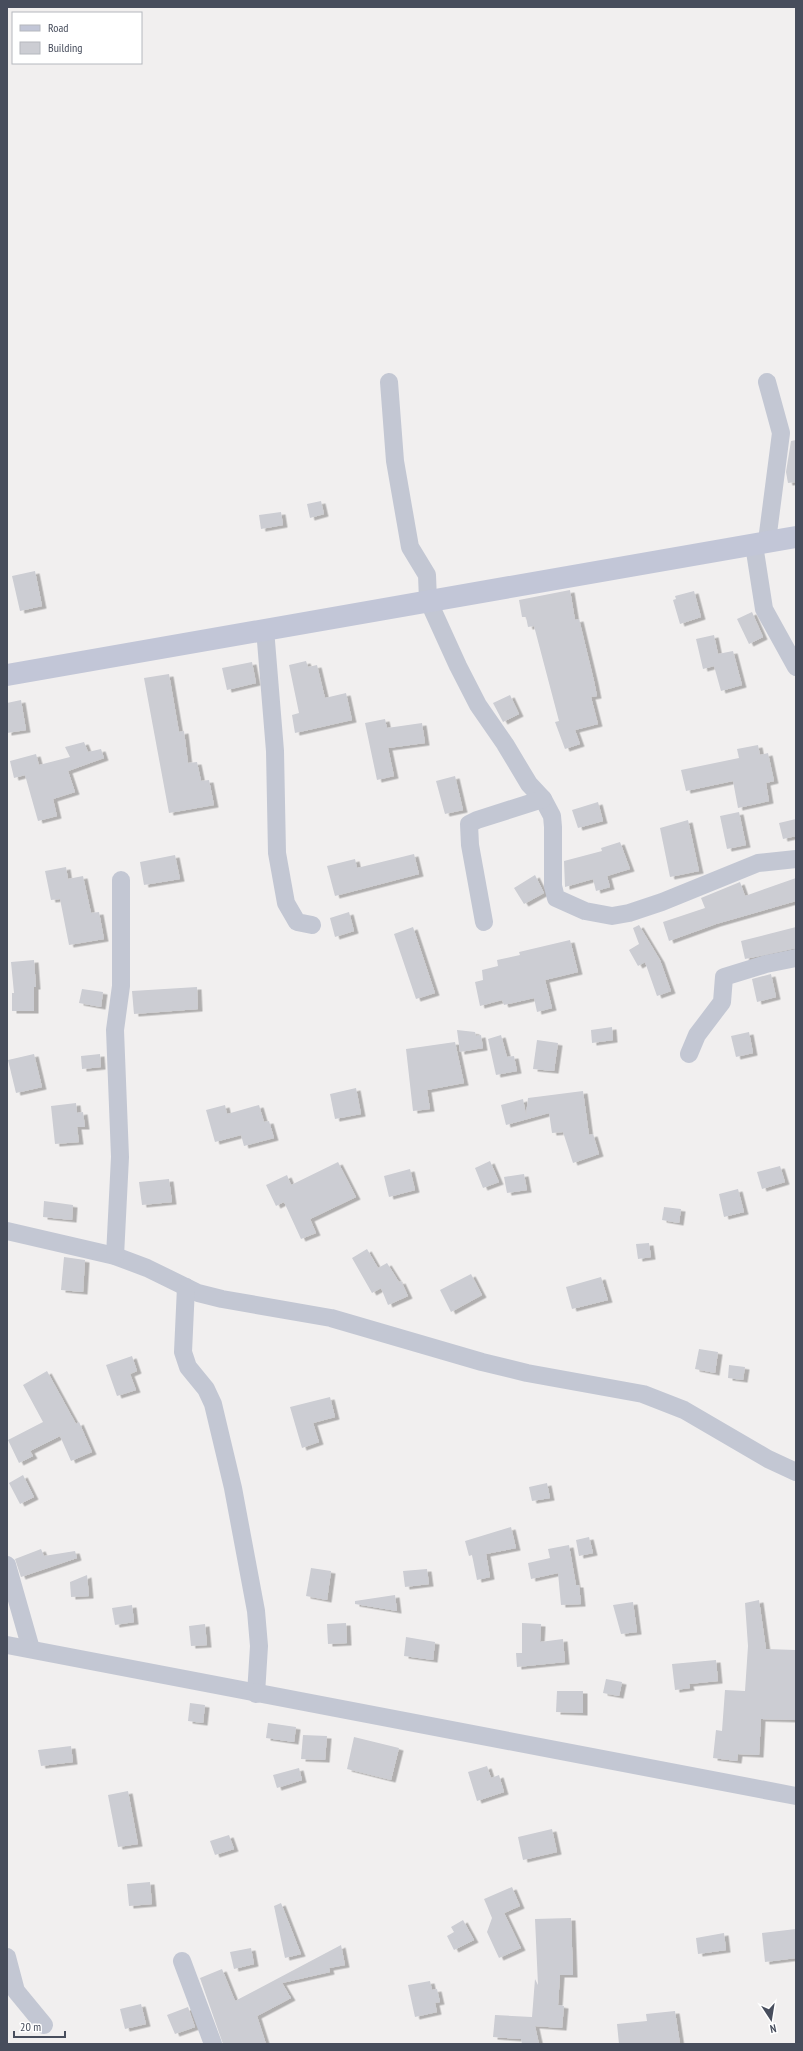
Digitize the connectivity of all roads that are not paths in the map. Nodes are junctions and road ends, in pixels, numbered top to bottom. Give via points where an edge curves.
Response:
1 (389, 382) dead end
2 (767, 382) dead end
3 (796, 537) edge
4 (761, 543) junction
5 (428, 600) junction
6 (265, 629) junction
7 (796, 667) edge
8 (7, 675) edge
9 (543, 799) junction
10 (796, 859) edge
11 (121, 880) dead end
12 (484, 922) dead end
13 (312, 925) dead end
14 (796, 958) edge
15 (689, 1054) dead end
16 (7, 1231) edge
17 (115, 1256) junction
18 (186, 1287) junction
19 (796, 1472) edge
20 (7, 1565) edge
21 (7, 1644) edge
22 (31, 1649) junction
23 (256, 1694) junction
24 (796, 1796) edge
25 (7, 1957) edge
26 (182, 1961) dead end
27 (44, 2025) dead end
28 (213, 2044) edge

1 - 5 street via 395,461 410,547 427,575
2 - 4 street via 781,432
3 - 4 street
4 - 5 street
4 - 7 street via 764,609
5 - 6 street
5 - 9 street via 478,704 529,784
6 - 8 street
6 - 13 street via 275,751 277,853 286,903 297,922
9 - 10 street via 552,816 553,886 556,898 585,911 612,916 629,914 758,863
9 - 12 street via 469,824 470,845
11 - 17 street via 121,986 115,1030 120,1158
14 - 15 street via 724,977 722,1002 697,1035
16 - 17 street
17 - 18 street
18 - 19 street via 222,1299 331,1318 527,1373 643,1394 684,1410 768,1459
18 - 23 street via 183,1352 188,1367 206,1390 213,1404 233,1488 256,1611 259,1646
20 - 22 street
21 - 22 street
22 - 23 street
23 - 24 street via 564,1750
25 - 27 street via 16,1991
26 - 28 street

